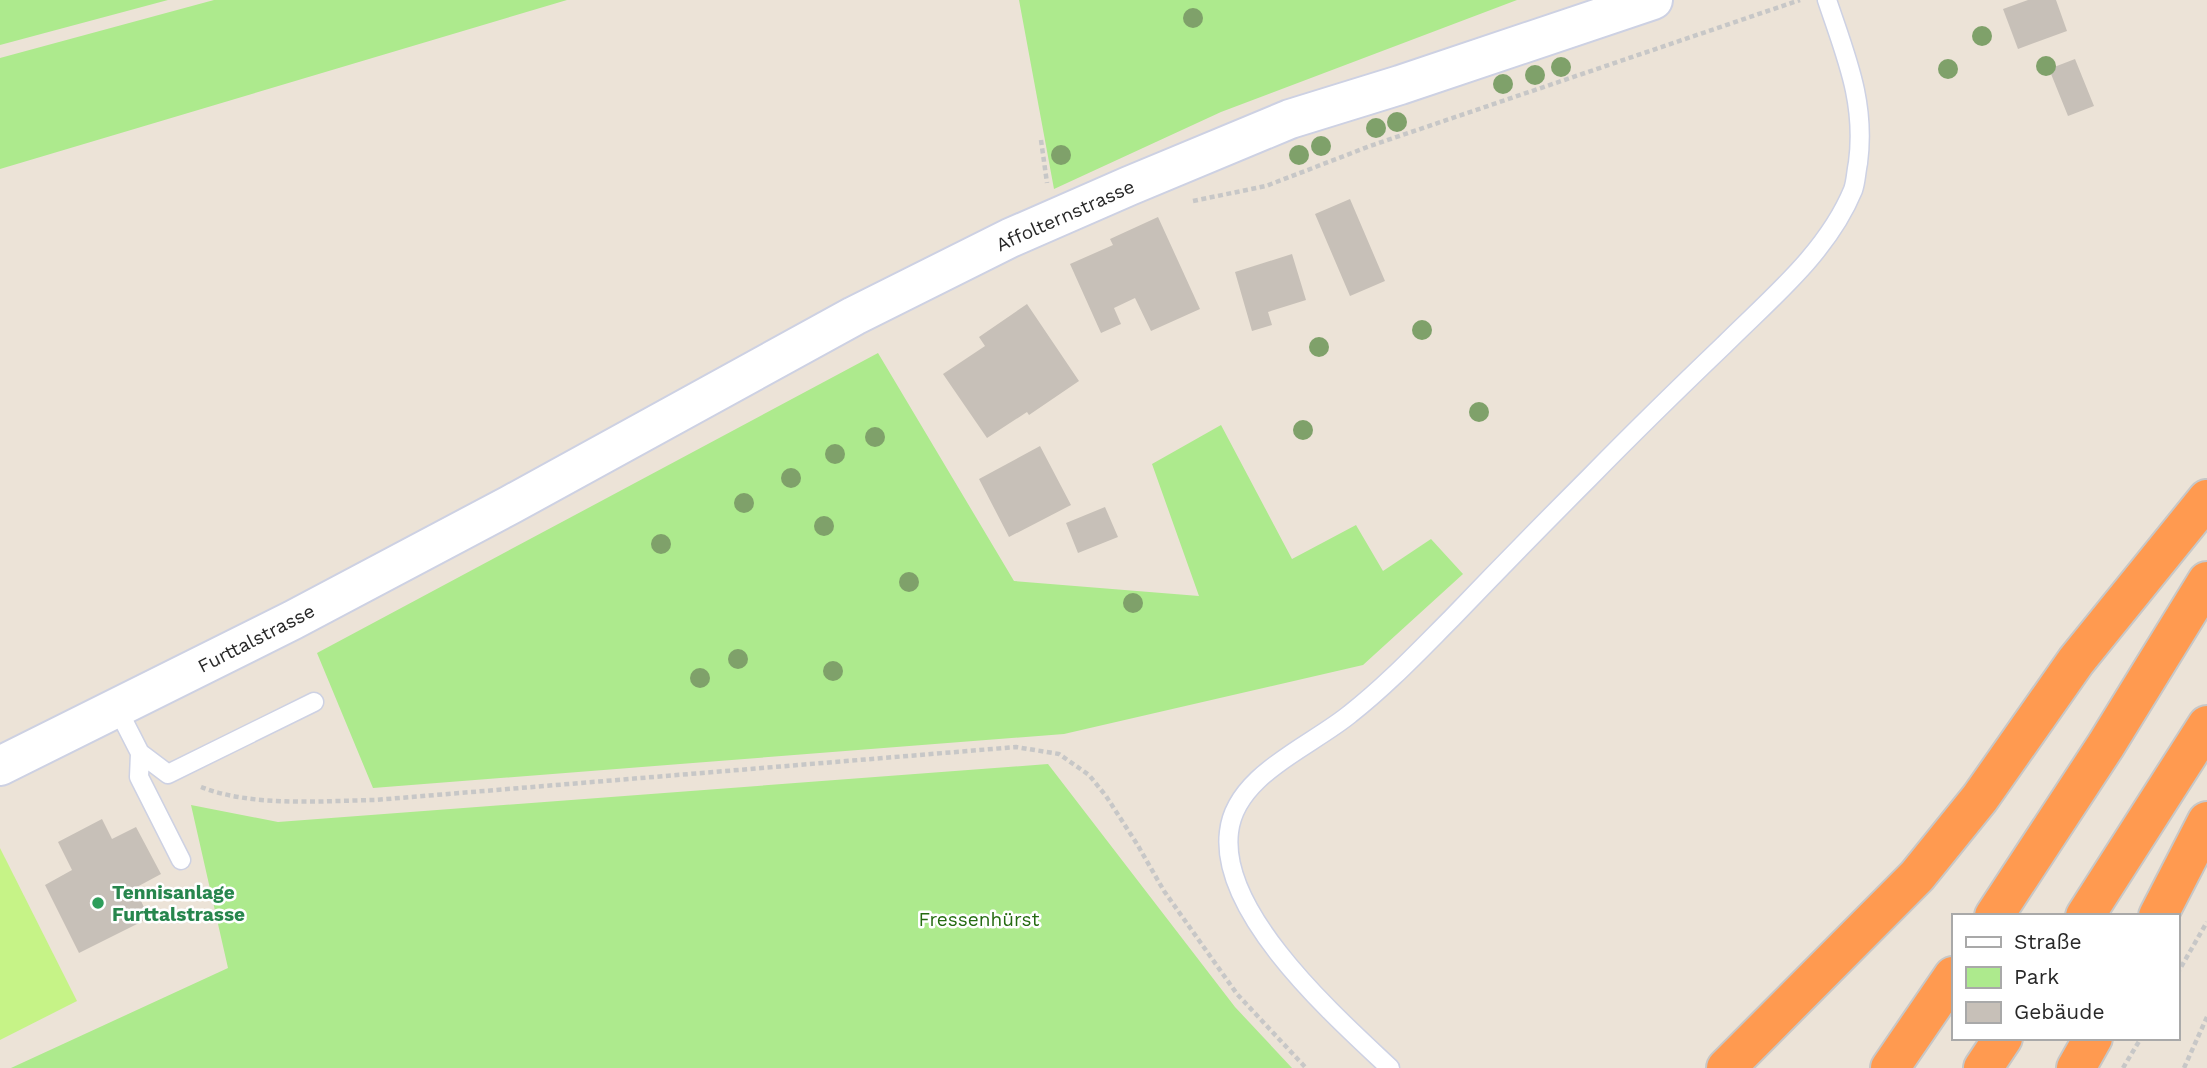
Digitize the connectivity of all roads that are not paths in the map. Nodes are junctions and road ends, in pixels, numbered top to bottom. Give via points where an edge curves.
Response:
1 (1653, 0) edge
2 (1827, 0) edge
3 (2207, 499) edge
4 (510, 505) joint
5 (2207, 580) edge
6 (314, 702) dead end
7 (117, 708) junction
8 (2207, 725) edge
9 (140, 753) junction
10 (0, 766) edge
11 (2207, 821) edge
12 (181, 860) dead end
13 (1995, 914) edge
14 (2086, 914) edge
15 (2159, 914) edge
16 (1952, 977) edge
17 (2002, 1040) edge
18 (2092, 1040) edge
19 (1390, 1068) edge
20 (1726, 1068) edge
21 (1891, 1068) edge
22 (1983, 1068) edge
23 (2076, 1068) edge

1 - 4 street, Affolternstrasse via 1290,119 1053,219 854,316
2 - 19 lane via 1857,90 1861,136 1854,188 1826,240 1393,677 1348,716 1250,786 1237,806 1228,832 1232,872 1250,913 1293,969
3 - 20 highway via 2077,661 1980,798 1917,876
4 - 7 street, Furttalstrasse
5 - 13 highway
6 - 9 lane via 168,774
7 - 9 lane
7 - 10 street, Furttalstrasse
8 - 14 highway
9 - 12 lane via 139,777
11 - 15 highway
16 - 21 highway
17 - 22 highway
18 - 23 highway

